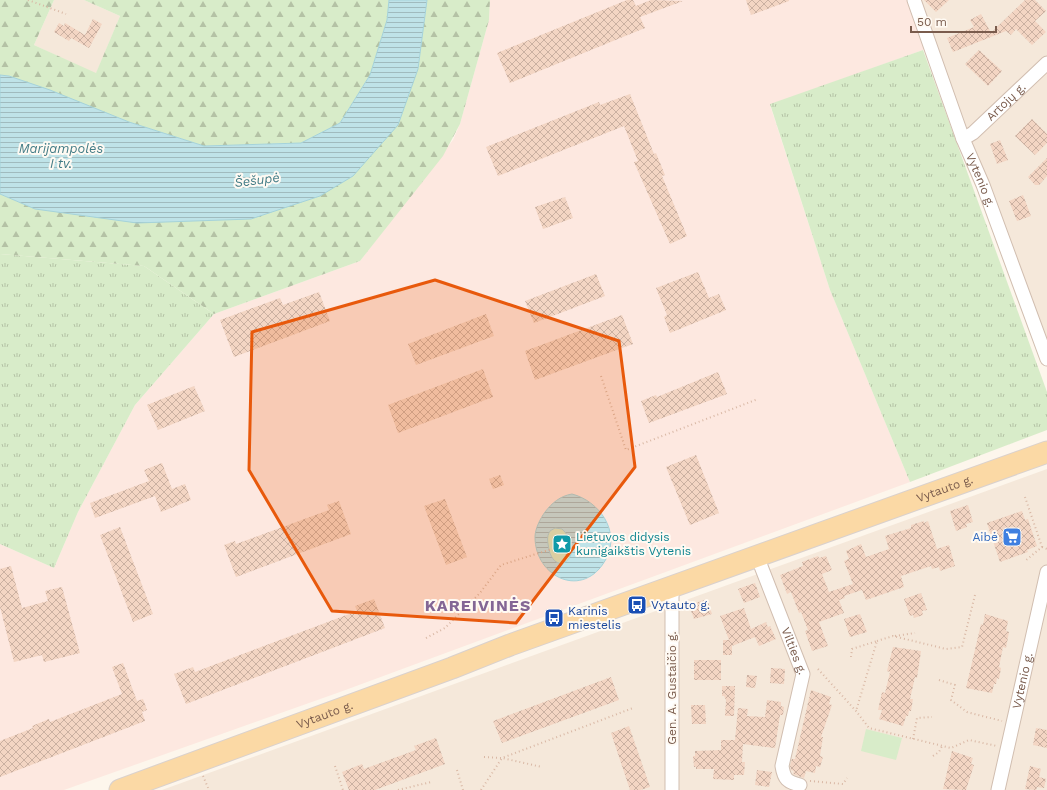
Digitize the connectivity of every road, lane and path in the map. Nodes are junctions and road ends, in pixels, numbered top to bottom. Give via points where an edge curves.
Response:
1 (28, 0) edge
2 (914, 0) edge
3 (66, 14) dead end
4 (1047, 63) edge
5 (963, 139) junction
6 (1047, 360) edge
7 (600, 376) dead end
8 (758, 399) dead end
9 (1047, 452) edge
10 (1025, 497) dead end
11 (1042, 547) junction
12 (1047, 549) edge
13 (552, 550) dead end
14 (757, 556) junction
15 (1026, 561) dead end
16 (1047, 572) edge
17 (672, 586) junction
18 (975, 595) dead end
19 (1042, 620) edge
20 (916, 633) dead end
21 (893, 636) junction
22 (426, 638) dead end
23 (877, 641) junction
24 (851, 657) dead end
25 (818, 669) dead end
26 (939, 680) dead end
27 (634, 708) dead end
28 (856, 711) junction
29 (932, 717) dead end
30 (1013, 724) junction
31 (913, 739) junction
32 (942, 746) junction
33 (1008, 748) junction
34 (933, 756) dead end
35 (484, 758) dead end
36 (502, 758) junction
37 (335, 766) dead end
38 (542, 767) dead end
39 (457, 770) dead end
40 (847, 778) dead end
41 (431, 782) dead end
42 (800, 785) joint
43 (120, 790) edge
44 (343, 790) edge
45 (398, 790) edge
46 (463, 790) edge
47 (481, 790) edge
48 (672, 790) edge
49 (998, 790) edge

1 - 3 path
2 - 5 street, Vytenio g.
4 - 5 street, Artojų g. via 973,133
5 - 6 street, Vytenio g.
7 - 8 path via 626,450
9 - 14 main road, Vytauto g.
10 - 11 path
11 - 12 path
11 - 15 path
13 - 22 path via 502,564 480,594 445,628
14 - 17 main road, Vytauto g.
14 - 42 street, Vilties g. via 803,674 782,766 784,777 789,782
16 - 19 street, Vytenio g.
17 - 43 main road, Vytauto g.
17 - 48 street, Gen. A. Gustaičio g.
18 - 21 path via 962,648 946,649
19 - 30 street, Vytenio g.
20 - 21 path
21 - 23 path
23 - 24 path via 852,649
23 - 28 path
25 - 28 path
26 - 30 path via 955,685 951,700 967,712
27 - 36 path
28 - 31 path via 869,728
29 - 31 path via 917,718
30 - 33 street, Vytenio g.
31 - 32 path
32 - 33 path via 951,748 969,740
32 - 34 path
33 - 49 street, Vytenio g.
35 - 36 path
36 - 38 path
36 - 47 path
37 - 44 path
39 - 46 path
40 - 42 path via 843,784 804,781
41 - 45 path

